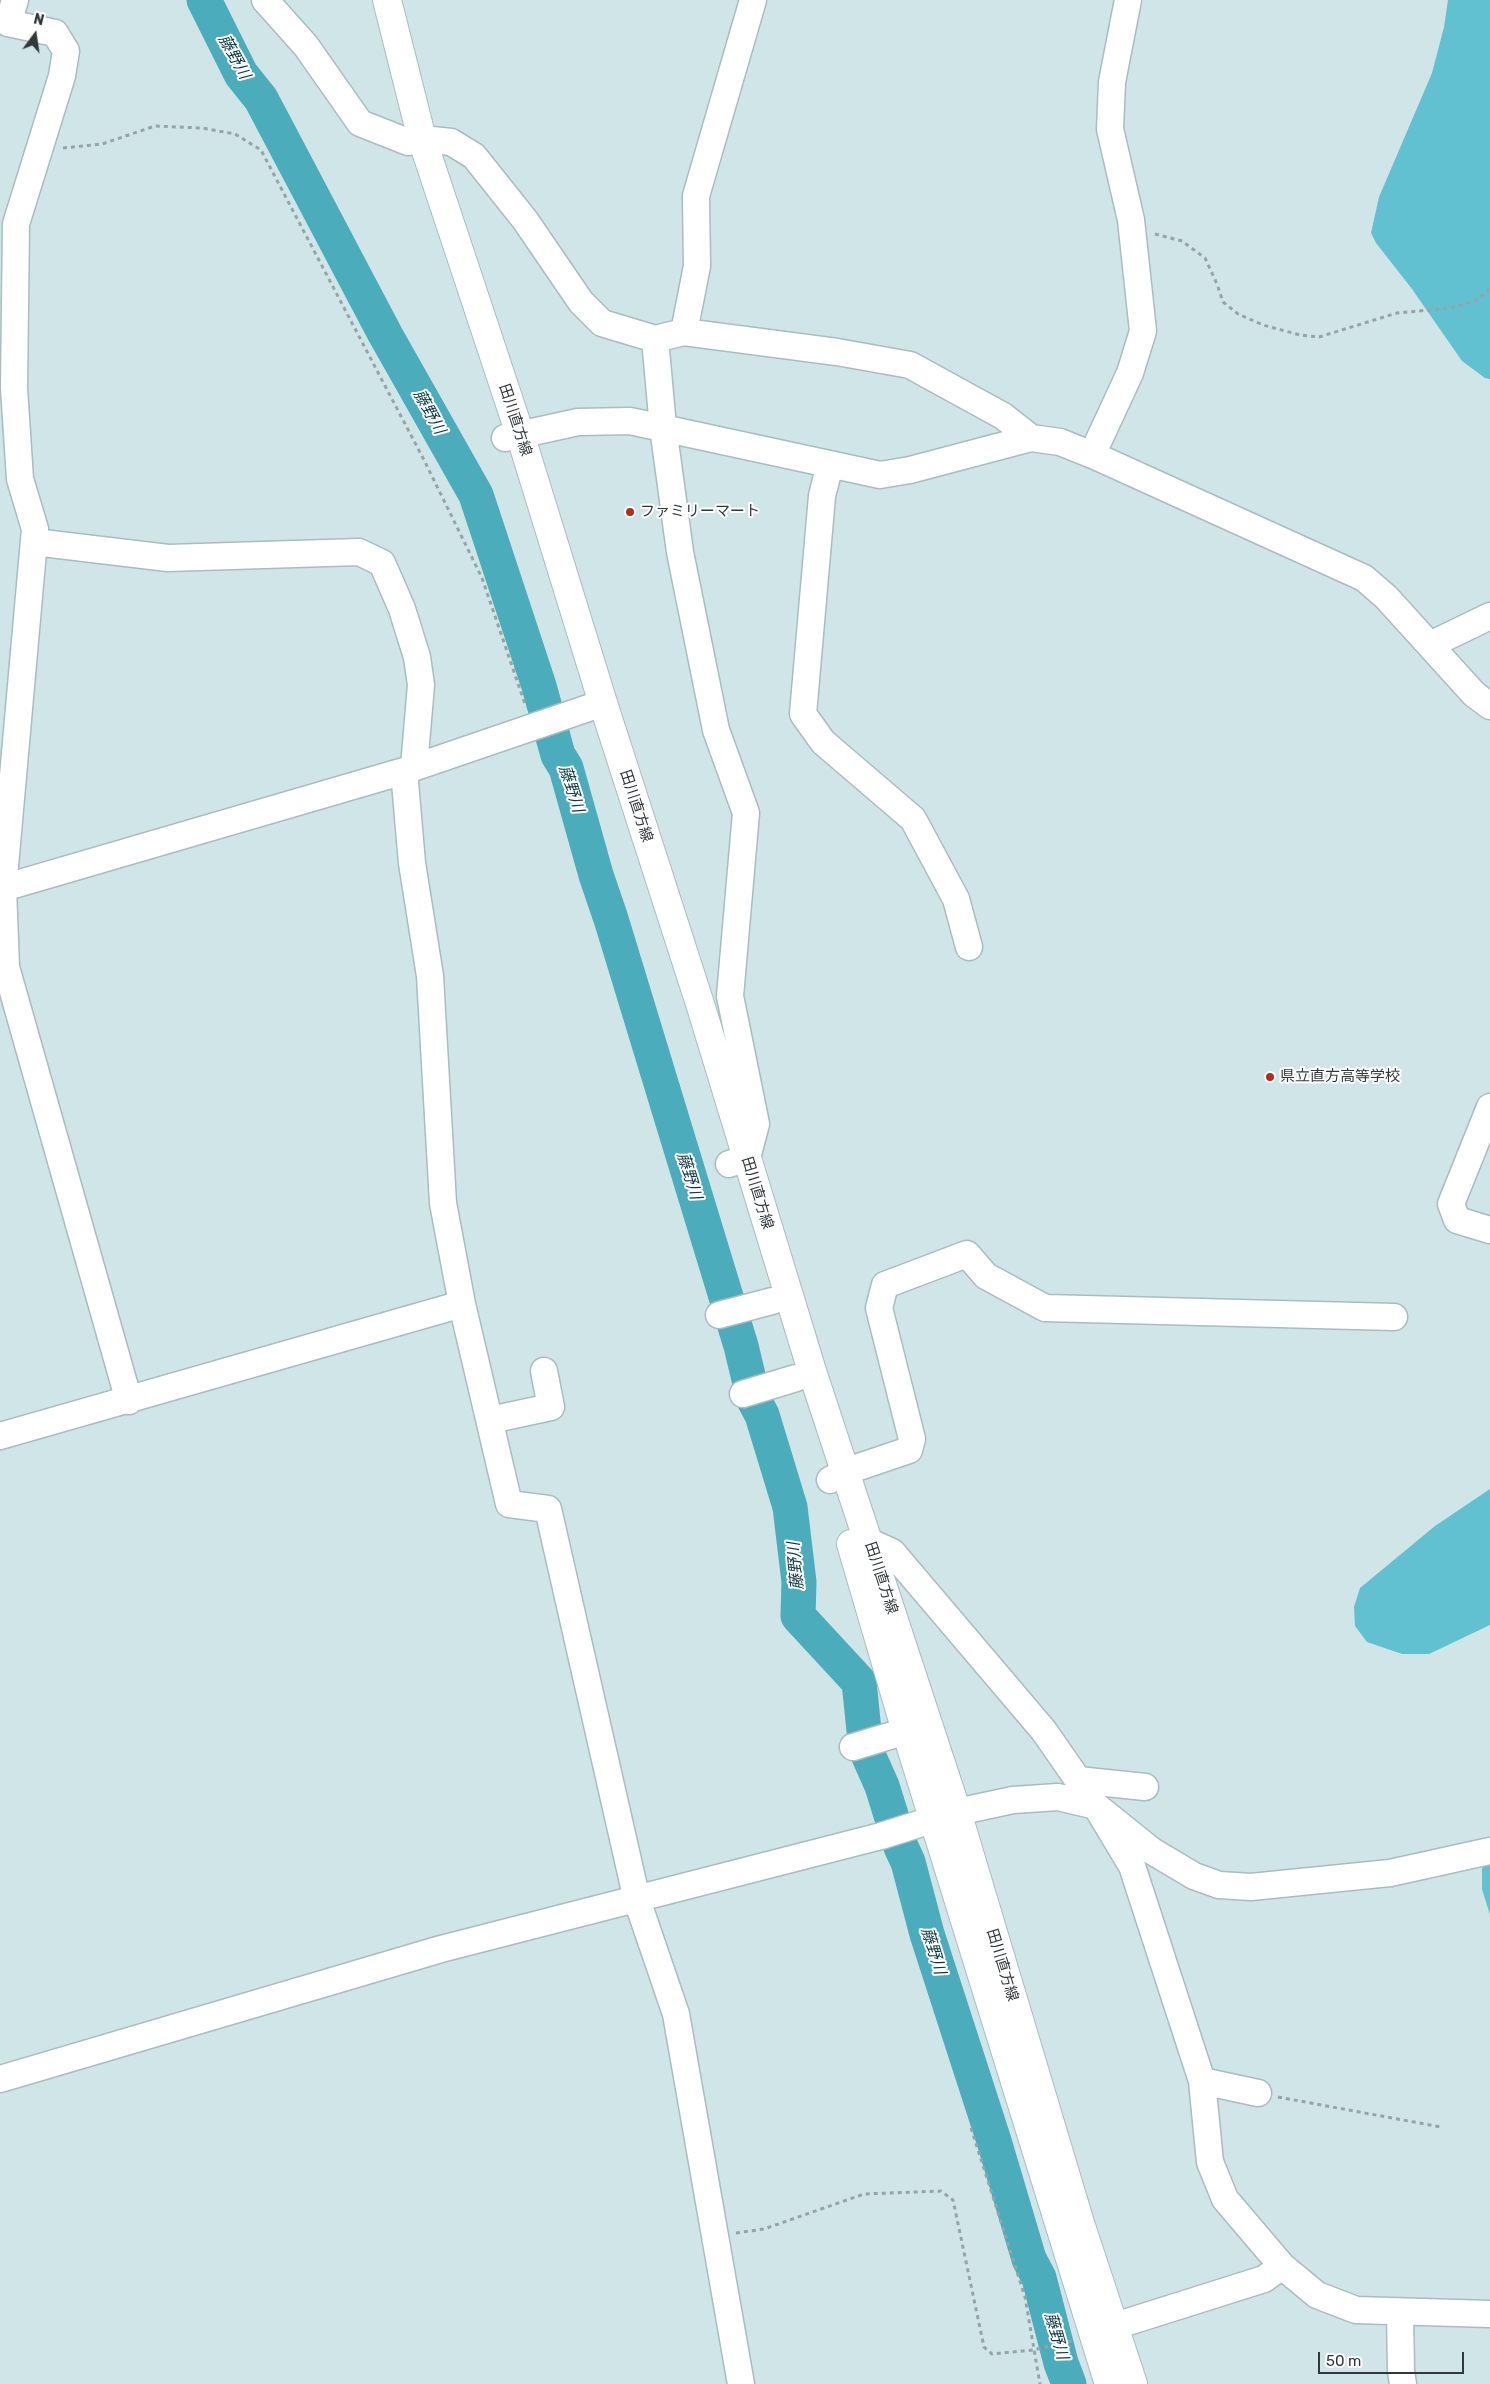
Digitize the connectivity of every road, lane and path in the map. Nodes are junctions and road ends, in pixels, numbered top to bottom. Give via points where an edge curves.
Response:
1 (16, 0) edge
2 (265, 0) edge
3 (372, 0) edge
4 (387, 0) edge
5 (753, 0) edge
6 (1128, 0) edge
7 (415, 141) junction
8 (41, 142) junction
9 (1132, 231) junction
10 (1490, 289) edge
11 (7, 325) edge
12 (684, 332) junction
13 (655, 338) junction
14 (663, 427) junction
15 (512, 436) junction
16 (1031, 438) junction
17 (1098, 442) dead end
18 (830, 464) junction
19 (34, 542) junction
20 (1490, 616) edge
21 (1430, 645) junction
22 (593, 706) junction
23 (1490, 706) edge
24 (533, 726) junction
25 (409, 769) junction
26 (3, 888) junction
27 (969, 947) dead end
28 (3, 967) edge
29 (1488, 1119) edge
30 (738, 1161) junction
31 (1490, 1230) edge
32 (772, 1301) junction
33 (462, 1304) junction
34 (719, 1315) dead end
35 (1394, 1317) dead end
36 (544, 1371) dead end
37 (796, 1378) junction
38 (743, 1394) dead end
39 (129, 1400) junction
40 (490, 1420) junction
41 (0, 1436) edge
42 (838, 1475) junction
43 (870, 1542) junction
44 (905, 1731) junction
45 (853, 1747) dead end
46 (1078, 1780) junction
47 (1145, 1787) dead end
48 (1096, 1806) junction
49 (939, 1818) junction
50 (1490, 1851) edge
51 (637, 1900) junction
52 (0, 2079) edge
53 (1202, 2080) junction
54 (1258, 2093) joint
55 (1441, 2127) dead end
56 (971, 2128) dead end
57 (716, 2239) junction
58 (1282, 2266) junction
59 (1400, 2312) junction
60 (1490, 2314) edge
61 (1096, 2333) junction
62 (1034, 2350) junction
63 (741, 2384) edge
64 (1040, 2384) edge
65 (1110, 2384) edge
66 (1133, 2384) edge
67 (1403, 2384) edge

1 - 8 street via 8,23 55,33 66,51 62,76
2 - 7 street via 306,46 360,123
3 - 7 main road, 田川直方線
4 - 7 main road, 田川直方線
5 - 12 street via 696,196 697,266
6 - 9 street via 1112,82 1110,129
7 - 13 street via 451,142 474,156 525,220 581,302 602,323
7 - 15 main road, 田川直方線
8 - 11 street via 16,224
8 - 24 path via 66,148 102,144 155,126 202,128 235,134 261,150 423,458 482,578
9 - 10 path via 1182,241 1205,258 1222,302 1238,314 1263,325 1310,336 1319,337 1398,313 1450,308 1475,301
9 - 17 street via 1143,331 1130,373
11 - 19 street via 20,479 35,529
12 - 13 street
12 - 16 street via 910,365 1003,416
13 - 14 street
14 - 15 street via 630,421 578,422
14 - 18 street
14 - 30 street via 680,552 716,730 746,813 730,996 756,1124
15 - 22 main road, 田川直方線
16 - 18 street via 880,475
16 - 21 street via 1060,442 1095,456 1364,578
18 - 27 street via 822,496 803,714 823,742 913,819 956,899
19 - 25 street via 168,558 359,552 382,563 402,609 417,657 421,686
19 - 26 street
20 - 21 street
21 - 23 street via 1474,694
22 - 24 street
22 - 30 main road, 田川直方線
24 - 25 street
25 - 26 street
25 - 33 street via 412,863 430,976 443,1204
26 - 28 street
28 - 39 street
29 - 31 street via 1452,1204 1457,1220
30 - 32 main road, 田川直方線
30 - 42 main road, 田川直方線 via 812,1371
32 - 34 street
32 - 37 main road, 田川直方線
33 - 39 street
33 - 40 street
35 - 42 street via 1045,1308 986,1276 967,1254 885,1285 879,1308 912,1439 908,1450
36 - 40 street via 551,1407
37 - 38 street
37 - 42 main road, 田川直方線
39 - 41 street
40 - 51 street via 509,1504 548,1509
42 - 43 main road, 田川直方線
42 - 44 main road, 田川直方線 via 851,1545
43 - 46 street via 892,1552 1044,1731
43 - 49 main road, 田川直方線
44 - 45 street
44 - 49 main road, 田川直方線
46 - 47 street
46 - 48 street
48 - 49 street via 1058,1796 1013,1800
48 - 50 street via 1152,1851 1194,1876 1219,1885 1251,1887 1390,1873
48 - 53 street via 1132,1866
49 - 51 street
49 - 61 main road, 田川直方線 via 1080,2223
51 - 52 street via 441,1948
51 - 57 street via 676,2014
53 - 54 street
53 - 58 street via 1210,2162 1225,2199
54 - 55 path
56 - 62 path via 1025,2297
57 - 62 path via 764,2229 864,2194 941,2191 953,2200 984,2347 992,2354
57 - 63 street
58 - 59 street via 1317,2295 1356,2310
58 - 61 street via 1264,2279
59 - 60 street
59 - 67 street
61 - 62 path
61 - 65 main road, 田川直方線
61 - 66 main road, 田川直方線
62 - 64 path

